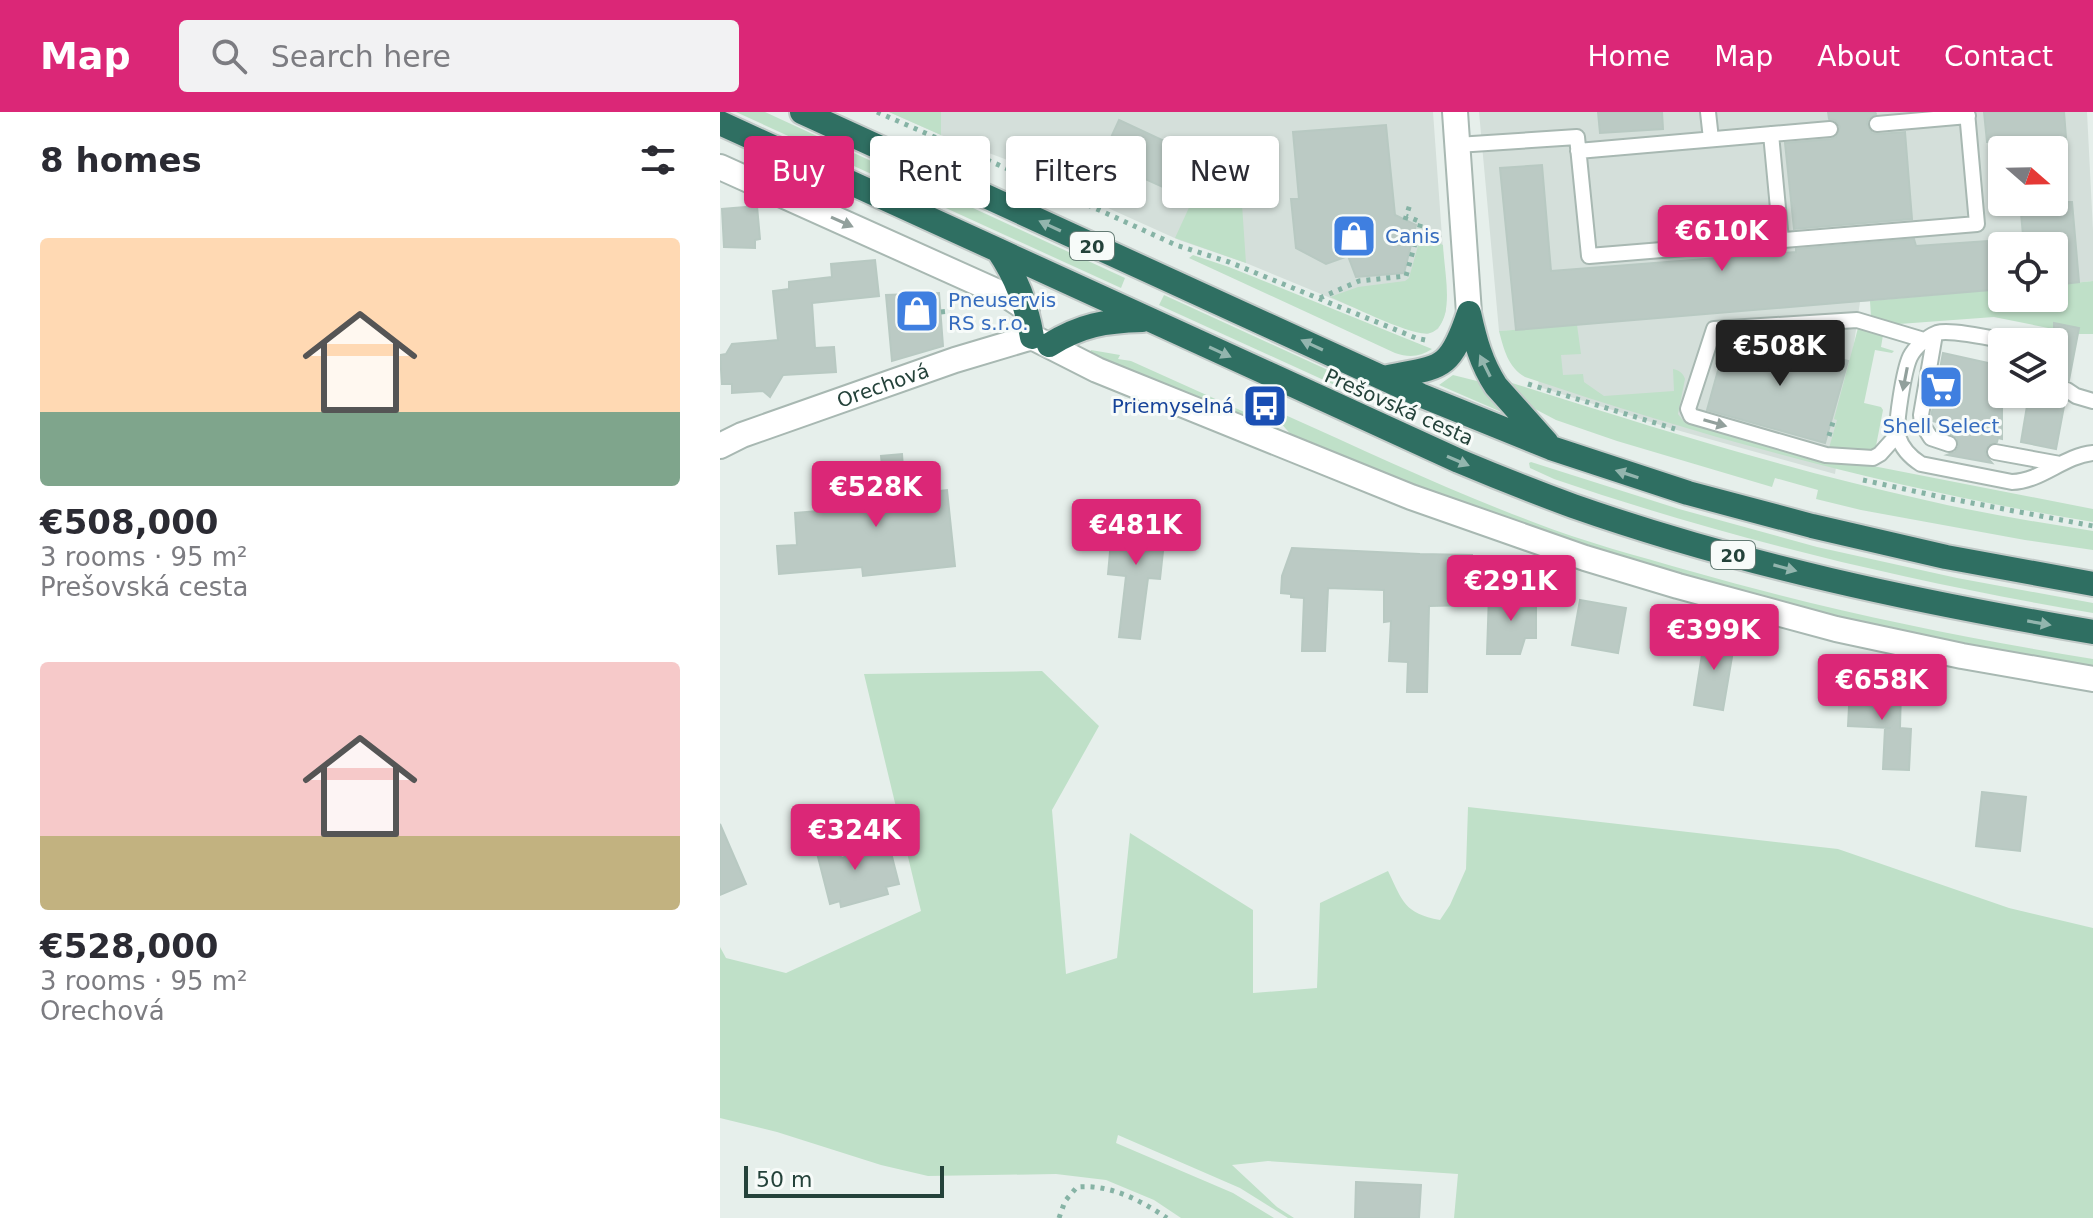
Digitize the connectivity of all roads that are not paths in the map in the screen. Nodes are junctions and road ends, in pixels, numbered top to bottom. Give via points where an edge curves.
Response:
1 (802, 112) edge
2 (1455, 112) edge
3 (1708, 112) edge
4 (1968, 114) edge
5 (720, 123) edge
6 (1877, 124) dead end
7 (1830, 129) dead end
8 (1771, 134) junction
9 (1711, 139) junction
10 (1457, 145) junction
11 (1578, 151) junction
12 (720, 167) edge
13 (1781, 240) junction
14 (998, 250) junction
15 (1027, 309) junction
16 (1469, 313) junction
17 (1149, 319) junction
18 (1930, 337) junction
19 (1988, 339) edge
20 (1040, 341) junction
21 (1383, 378) junction
22 (2068, 391) edge
23 (2093, 401) edge
24 (1898, 434) junction
25 (1949, 444) dead end
26 (720, 446) edge
27 (1551, 448) junction
28 (1995, 452) dead end
29 (2093, 453) edge
30 (2060, 464) junction
31 (2087, 580) edge
32 (2093, 632) edge
33 (2093, 679) edge

21 -> 1 highway, Prešovská cesta / 20
2 - 10 street
3 - 9 lane
4 - 6 lane
4 - 13 lane via 1977,224
5 - 14 highway, Prešovská cesta / 20
7 - 8 lane
8 - 9 lane
8 - 13 lane
9 - 11 lane
10 - 11 lane via 1577,137
10 - 16 street
11 - 13 lane via 1589,256
12 -> 15 street
14 - 15 highway
14 - 17 highway, Prešovská cesta / 20
15 - 20 highway
16 - 21 highway via 1457,347 1440,365
27 -> 16 highway via 1496,386 1477,349
17 - 20 highway via 1084,326
17 -> 32 highway, Prešovská cesta / 20 via 1459,461 1573,506 1839,582
18 - 19 lane via 1948,333
18 -> 24 lane via 1909,358
18 -> 24 lane via 1857,320 1714,329 1688,409 1695,417 1826,455 1873,458
18 - 25 lane via 1922,424 1931,438
20 - 26 street, Orechová via 899,380
20 - 33 street via 1097,370 1411,497 1585,558 1836,629
21 - 27 highway, Prešovská cesta / 20
22 - 23 lane
24 - 30 lane via 1911,458 1921,464 2012,482 2024,482
31 -> 27 highway, Prešovská cesta / 20 via 1946,557 1812,526
28 - 30 lane
29 - 30 lane

